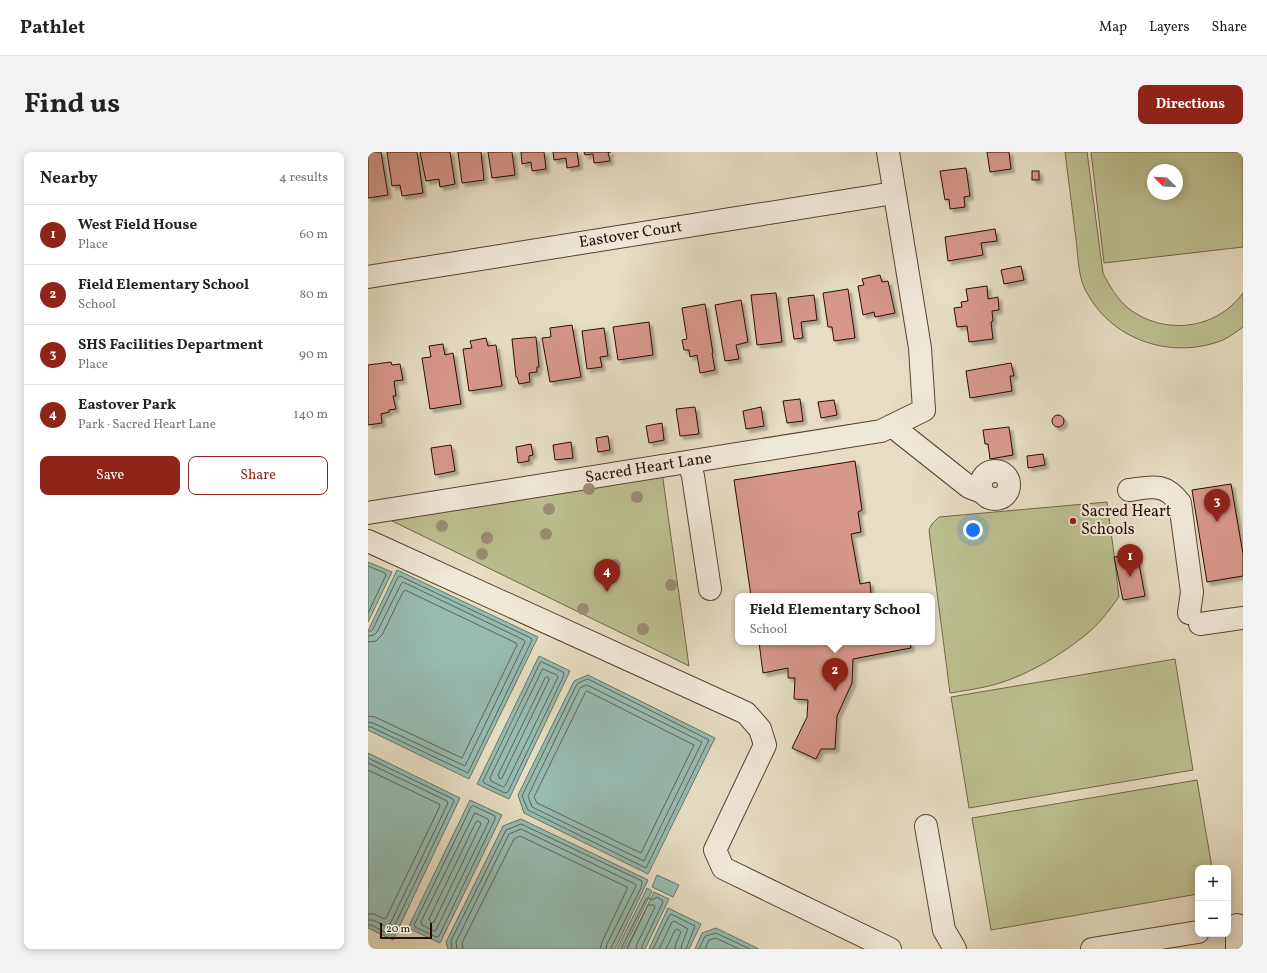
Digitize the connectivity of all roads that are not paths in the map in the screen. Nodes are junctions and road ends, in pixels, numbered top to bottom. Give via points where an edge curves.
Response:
1 (888, 152) edge
2 (894, 193) junction
3 (368, 277) edge
4 (892, 426) junction
5 (689, 462) junction
6 (1129, 490) dead end
7 (982, 492) dead end
8 (368, 513) edge
9 (368, 541) edge
10 (710, 589) dead end
11 (1243, 618) edge
12 (926, 826) dead end
13 (1236, 925) edge
14 (1195, 932) edge
15 (890, 949) edge
16 (955, 949) edge
17 (1095, 949) edge
18 (1237, 949) edge

1 - 2 street
2 - 3 street, Eastover Court
2 - 4 street, Sacred Heart Lane via 920,348 924,410
4 - 5 street, Sacred Heart Lane via 881,431
4 - 7 street via 969,487
5 - 8 street, Sacred Heart Lane
5 - 10 street
6 - 11 street via 1154,486 1166,489 1180,502 1195,619
9 - 15 street via 746,713 760,729 765,745 715,850 722,868
12 - 16 street via 944,930
13 - 18 street
14 - 17 street

